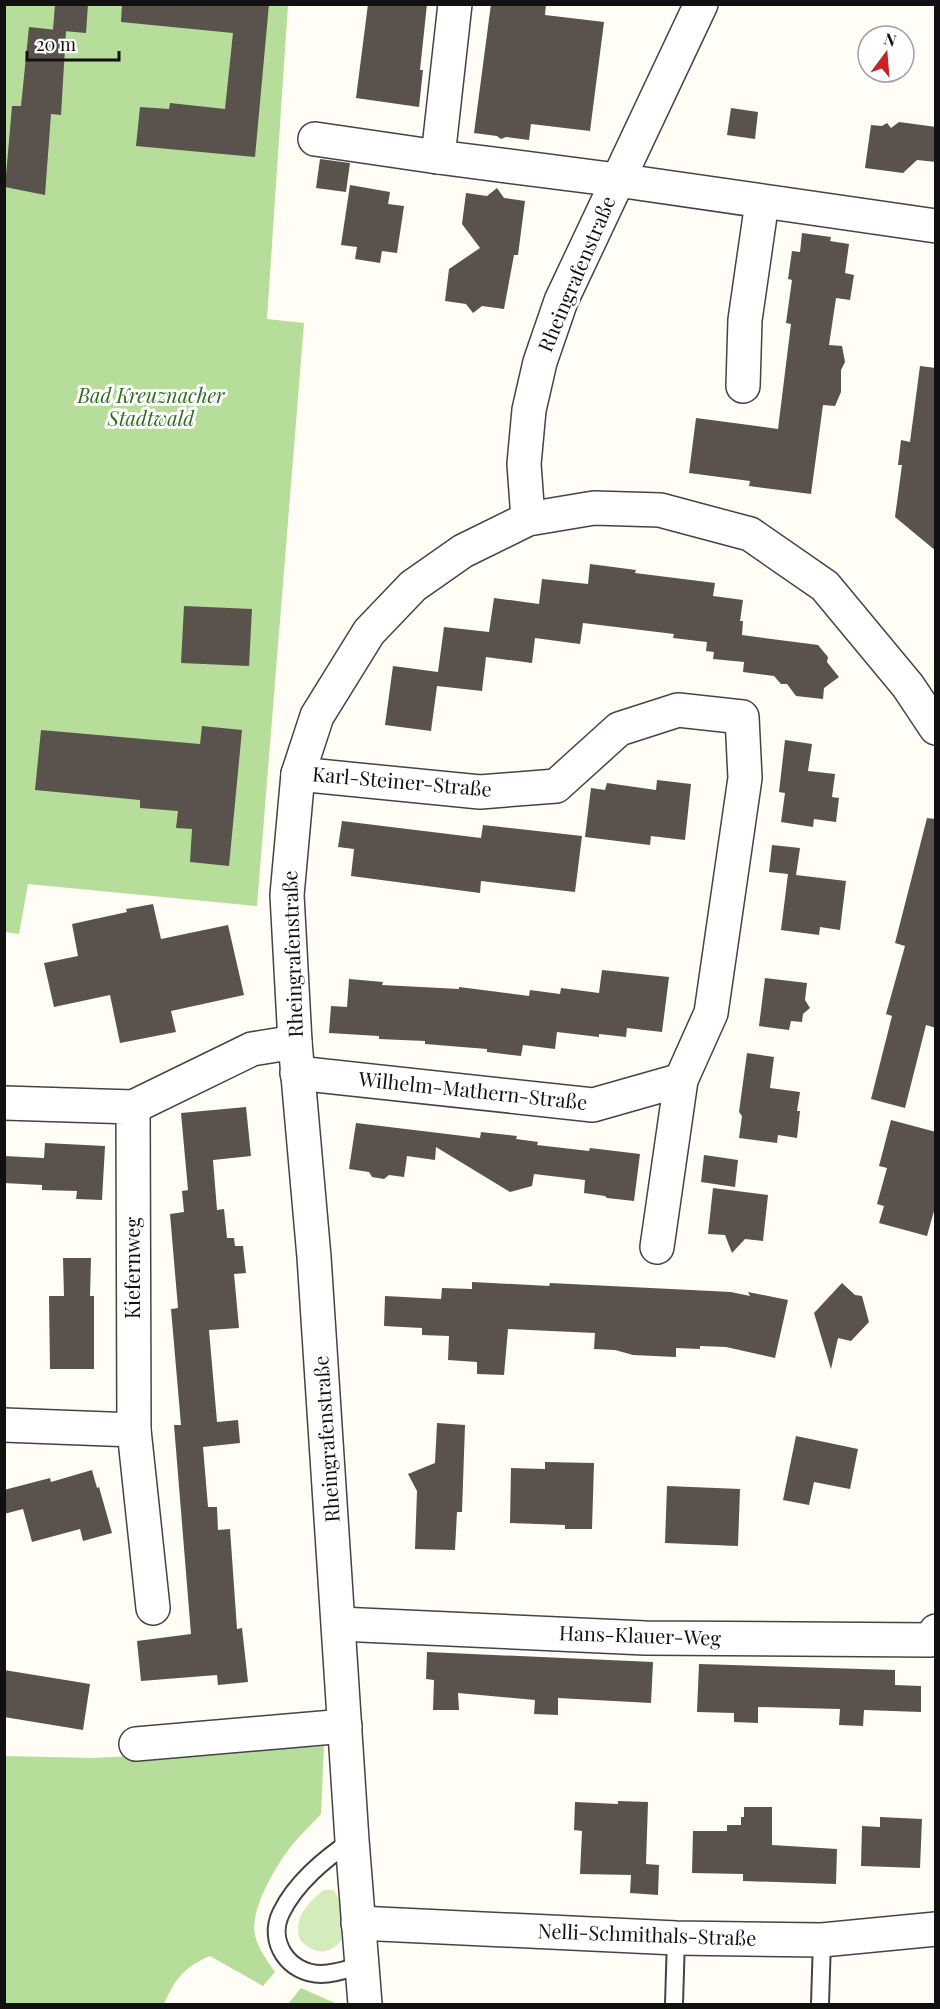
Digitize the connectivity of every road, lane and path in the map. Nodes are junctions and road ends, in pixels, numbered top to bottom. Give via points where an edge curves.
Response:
1 (455, 4) edge
2 (701, 4) edge
3 (315, 139) dead end
4 (438, 157) junction
5 (617, 180) junction
6 (762, 202) junction
7 (936, 226) edge
8 (743, 387) dead end
9 (528, 519) junction
10 (936, 728) edge
11 (298, 774) junction
12 (296, 1057) junction
13 (681, 1080) junction
14 (4, 1103) edge
15 (133, 1107) junction
16 (657, 1247) dead end
17 (4, 1425) edge
18 (134, 1430) junction
19 (153, 1608) dead end
20 (339, 1624) junction
21 (936, 1631) edge
22 (345, 1726) junction
23 (136, 1744) dead end
24 (352, 1840) junction
25 (358, 1923) junction
26 (936, 1929) edge
27 (676, 1938) junction
28 (822, 1940) junction
29 (362, 1965) junction
30 (365, 2004) edge
31 (674, 2004) edge
32 (820, 2004) edge

1 - 4 street
2 - 5 street, Rheingrafenstraße
3 - 4 street
4 - 5 street
5 - 6 street
5 - 9 street, Rheingrafenstraße via 561,302 540,362 529,410 524,464
6 - 7 street
6 - 8 street via 745,320
9 - 10 street via 594,508 660,510 750,534 825,586 908,686
9 - 11 street, Rheingrafenstraße via 463,551 412,586 369,632 317,716
11 - 12 street, Rheingrafenstraße via 287,895
11 - 13 street, Karl-Steiner-Straße via 480,792 556,786 619,729 678,710 742,717 745,778 711,1013
12 - 13 street, Wilhelm-Mathern-Straße via 593,1105
12 - 15 street via 252,1049
12 - 20 street, Rheingrafenstraße
13 - 16 street
14 - 15 street
15 - 18 street, Kiefernweg
17 - 18 street
18 - 19 street, Kiefernweg
20 - 21 street, Hans-Klauer-Weg via 669,1638 931,1640
20 - 22 street, Rheingrafenstraße
22 - 23 street
22 - 24 street, Rheingrafenstraße
24 - 25 street, Rheingrafenstraße
24 - 29 lane via 332,1853 294,1894 280,1915 278,1935 282,1954 293,1965 309,1972 322,1974
25 - 27 street, Nelli-Schmithals-Straße
25 - 29 street, Rheingrafenstraße
26 - 28 street, Nelli-Schmithals-Straße
27 - 28 street, Nelli-Schmithals-Straße
27 - 31 lane
28 - 32 lane
29 - 30 street, Rheingrafenstraße

